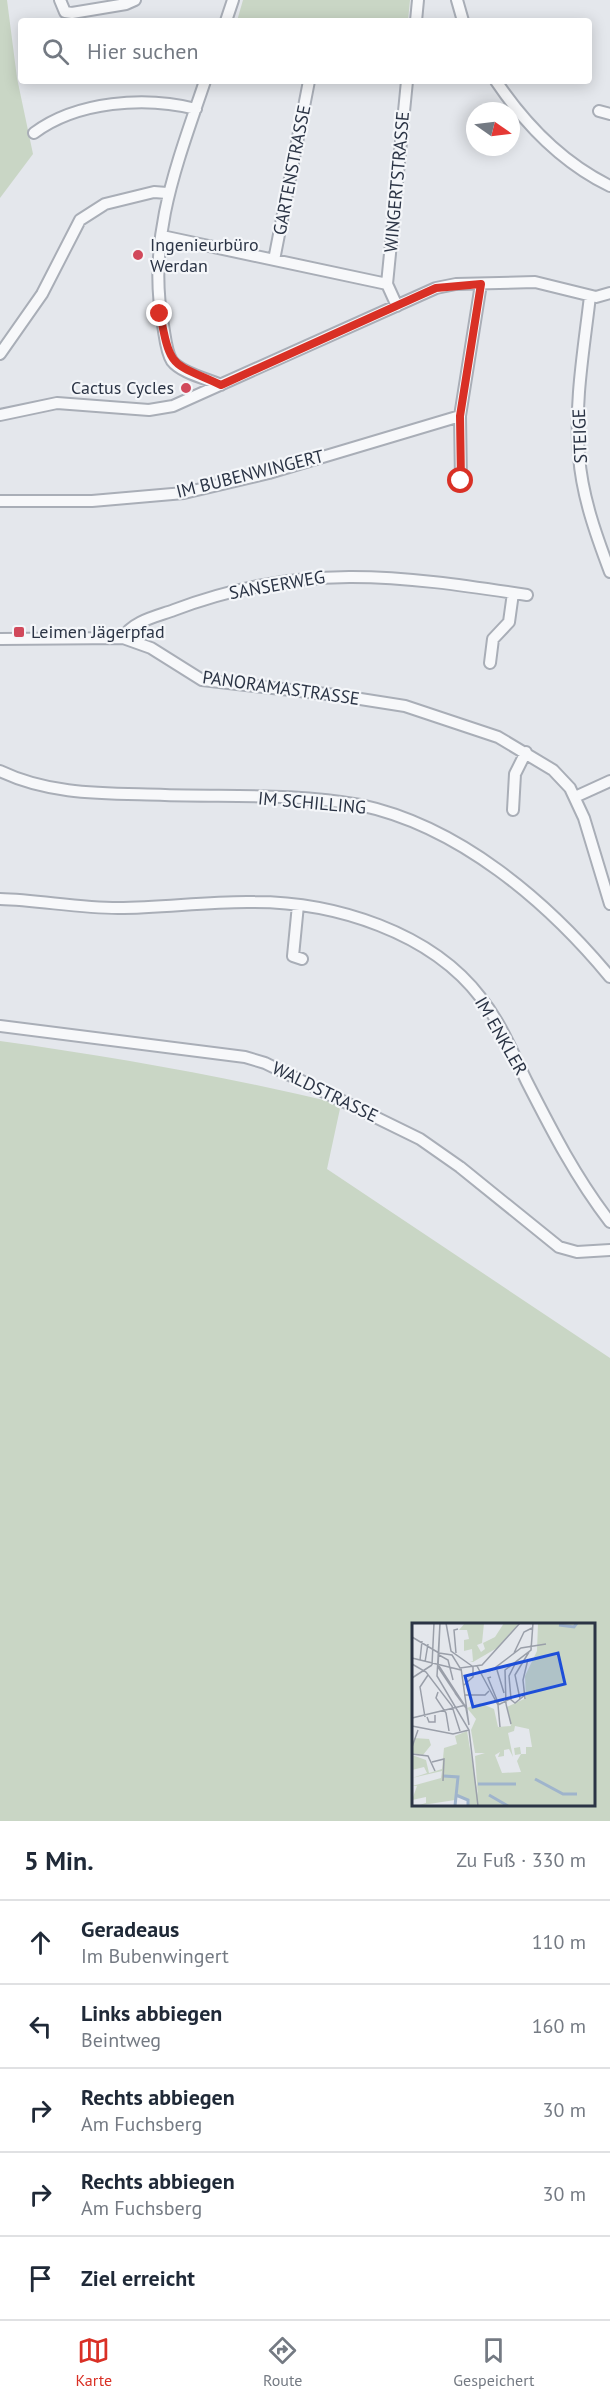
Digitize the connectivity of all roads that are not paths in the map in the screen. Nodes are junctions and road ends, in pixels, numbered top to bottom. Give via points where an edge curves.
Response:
1 (60, 0) edge
2 (135, 0) edge
3 (233, 0) edge
4 (418, 0) edge
5 (457, 0) edge
6 (227, 18) edge
7 (416, 18) edge
8 (463, 18) edge
9 (204, 84) edge
10 (308, 84) edge
11 (407, 84) edge
12 (498, 84) edge
13 (196, 109) junction
14 (599, 111) dead end
15 (610, 114) edge
16 (34, 133) dead end
17 (610, 186) edge
18 (167, 193) junction
19 (162, 236) junction
20 (274, 260) junction
21 (387, 284) junction
22 (481, 284) junction
23 (610, 293) edge
24 (590, 296) junction
25 (397, 306) junction
26 (0, 354) edge
27 (221, 385) junction
28 (0, 415) edge
29 (460, 416) junction
30 (461, 481) dead end
31 (0, 501) edge
32 (610, 572) edge
33 (513, 592) junction
34 (527, 595) dead end
35 (123, 638) junction
36 (0, 639) edge
37 (490, 663) dead end
38 (526, 752) junction
39 (0, 771) edge
40 (610, 781) edge
41 (575, 797) junction
42 (513, 810) dead end
43 (0, 899) edge
44 (610, 904) edge
45 (298, 905) junction
46 (293, 958) dead end
47 (609, 973) edge
48 (0, 1026) edge
49 (610, 1222) edge
50 (610, 1250) edge

1 - 2 street via 65,12 72,13
3 - 6 street
4 - 7 street
5 - 8 street
9 - 13 street
10 - 20 street, GARTENSTRASSE
11 - 21 street, WINGERTSTRASSE
12 - 17 street via 544,140 580,170
13 - 16 street via 171,103 105,106 68,115
13 - 18 street
14 - 15 street
18 - 19 street
18 - 26 street via 154,192 105,204 80,219 42,294
19 - 20 street
19 - 27 street via 156,285 170,357 180,367
20 - 21 street
21 - 25 street
22 - 24 street via 535,282
22 - 25 street via 436,288
22 - 29 street
23 - 24 street
24 - 32 street, STEIGE via 578,405 579,458 591,517
25 - 27 street
27 - 28 street via 161,409 72,402
29 - 30 street
29 - 31 street, IM BUBENWINGERT via 269,473 184,493 92,501
33 - 34 street, SANSERWEG
33 - 35 street, SANSERWEG via 394,578 306,577 235,590 192,603 139,623
33 - 37 street via 509,622 493,639
35 - 36 street, PANORAMASTRASSE
35 - 38 street, PANORAMASTRASSE via 151,648 202,680 405,706 466,725
38 - 41 street, PANORAMASTRASSE via 562,778
38 - 42 street via 515,774
39 - 47 street, IM SCHILLING via 38,785 76,792 301,799 358,805 395,815 456,843 492,865 559,922
40 - 41 street
41 - 44 street, PANORAMASTRASSE
43 - 45 street, IM ENKLER via 116,908 253,902
45 - 46 street
45 - 49 street, IM ENKLER via 339,913 394,932 438,957 474,989 502,1032 559,1145
48 - 50 street, WALDSTRASSE via 265,1062 420,1139 559,1247 577,1252

